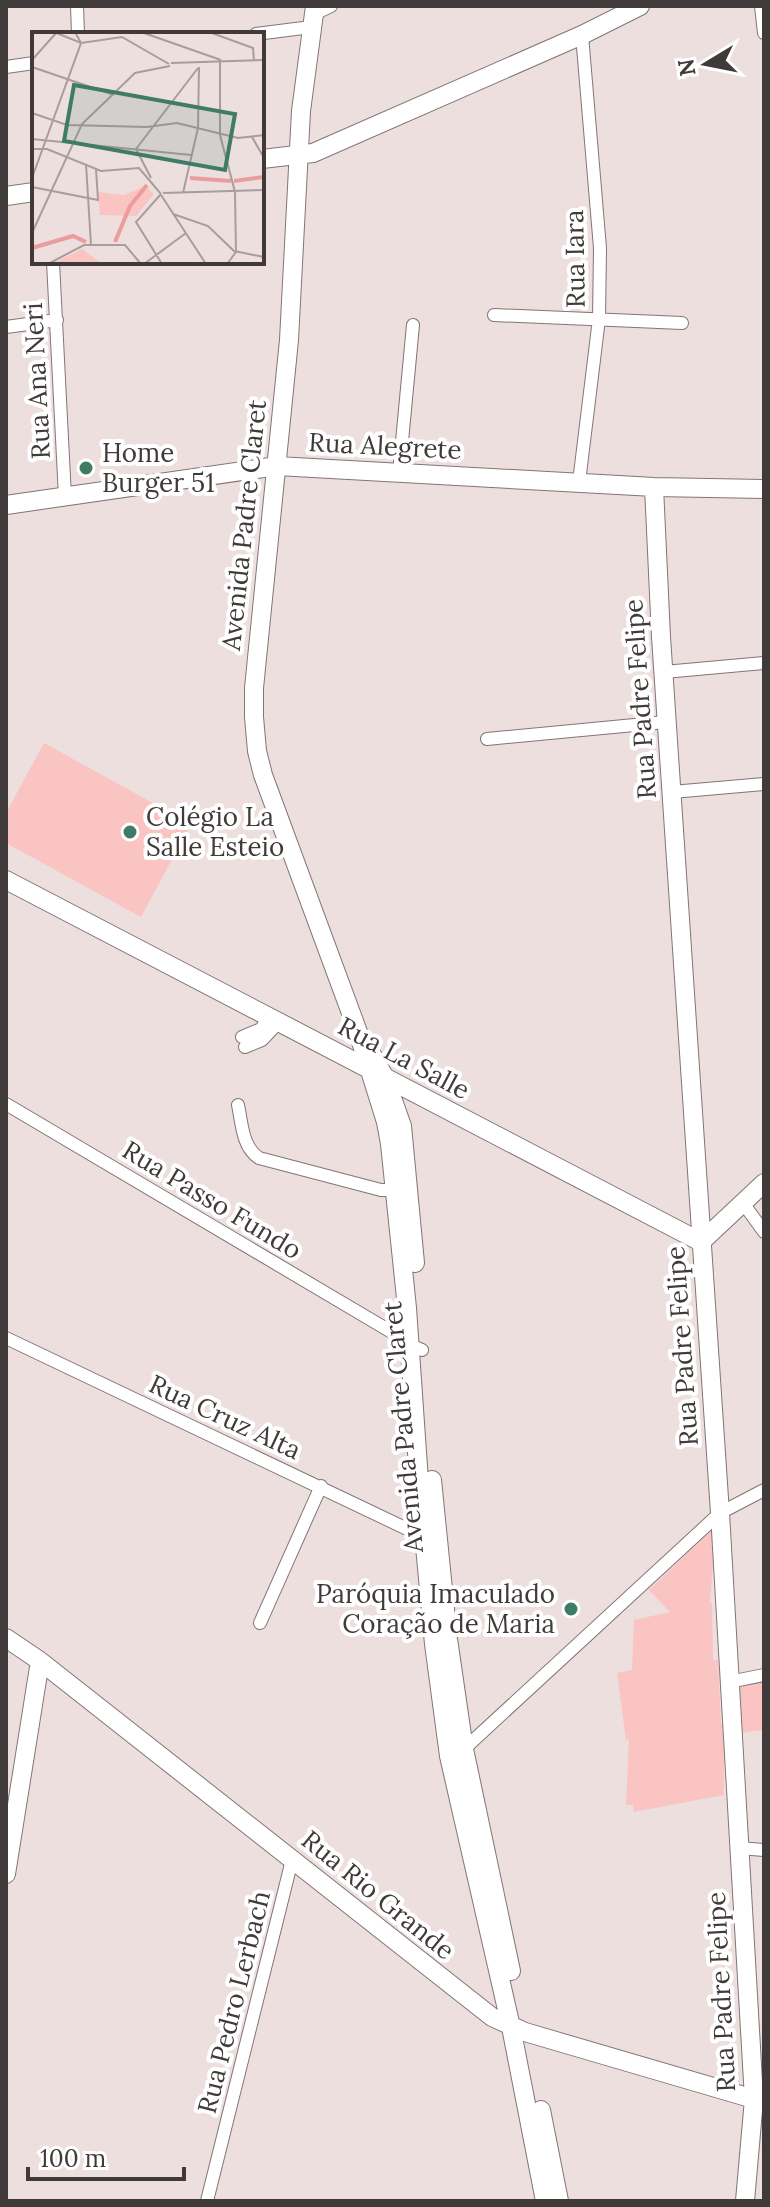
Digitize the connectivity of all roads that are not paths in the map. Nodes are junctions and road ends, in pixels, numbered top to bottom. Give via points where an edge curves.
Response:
1 (77, 6) edge
2 (331, 6) edge
3 (640, 6) edge
4 (761, 6) edge
5 (313, 16) edge
6 (78, 32) edge
7 (262, 32) edge
8 (764, 33) edge
9 (582, 35) junction
10 (32, 63) edge
11 (6, 67) edge
12 (300, 154) junction
13 (264, 159) edge
14 (32, 192) edge
15 (6, 196) edge
16 (53, 264) edge
17 (494, 315) dead end
18 (599, 319) junction
19 (57, 320) junction
20 (682, 323) dead end
21 (413, 325) dead end
22 (6, 327) edge
23 (277, 466) junction
24 (399, 473) junction
25 (579, 482) junction
26 (654, 487) junction
27 (764, 489) edge
28 (65, 497) junction
29 (6, 505) edge
30 (764, 663) edge
31 (664, 672) junction
32 (666, 722) junction
33 (487, 739) dead end
34 (764, 784) edge
35 (672, 792) junction
36 (6, 880) edge
37 (274, 1020) junction
38 (358, 1032) junction
39 (243, 1042) dead end
40 (368, 1067) junction
41 (385, 1078) junction
42 (6, 1104) edge
43 (238, 1105) dead end
44 (764, 1183) edge
45 (395, 1190) junction
46 (743, 1203) junction
47 (764, 1232) edge
48 (701, 1242) junction
49 (6, 1338) edge
50 (411, 1340) junction
51 (418, 1378) junction
52 (321, 1486) junction
53 (764, 1490) edge
54 (720, 1513) junction
55 (424, 1537) junction
56 (260, 1623) dead end
57 (6, 1638) edge
58 (40, 1661) junction
59 (764, 1675) edge
60 (729, 1682) junction
61 (456, 1752) junction
62 (739, 1848) junction
63 (764, 1850) edge
64 (292, 1860) junction
65 (6, 1874) edge
66 (518, 2029) junction
67 (759, 2100) edge
68 (207, 2201) edge
69 (545, 2201) edge
70 (559, 2201) edge
71 (745, 2201) edge

1 - 6 street
2 - 5 street
3 - 9 street
4 - 8 street
5 - 7 street
5 - 12 street, Avenida Padre Claret
9 - 12 street via 313,153
9 - 18 street, Rua Iara via 600,248
10 - 11 street
12 - 13 street
12 - 23 street, Avenida Padre Claret
14 - 15 street
16 - 19 street, Rua Ana Neri
17 - 18 street
18 - 20 street
18 - 25 street, Rua Iara
19 - 22 street
19 - 28 street, Rua Ana Neri
21 - 24 street
23 - 24 street, Rua Alegrete
23 - 28 street, Rua Alegrete
23 - 38 street, Avenida Padre Claret via 254,688 257,751
24 - 25 street, Rua Alegrete
25 - 26 street, Rua Alegrete
26 - 27 street, Rua Alegrete
26 - 31 street, Rua Padre Felipe
28 - 29 street, Rua Alegrete
30 - 31 street
31 - 32 street, Rua Padre Felipe
32 - 33 street
32 - 35 street, Rua Padre Felipe
34 - 35 street
35 - 48 street, Rua Padre Felipe
36 - 37 street, Rua La Salle
37 - 39 street via 262,1040
37 - 40 street, Rua La Salle
38 - 40 street, Avenida Padre Claret
38 - 41 street, Avenida Padre Claret
40 - 41 street, Rua La Salle
40 - 45 street, Avenida Padre Claret via 386,1122
41 - 48 street, Rua La Salle
41 - 50 street, Avenida Padre Claret via 402,1126
42 - 50 street, Rua Passo Fundo
43 - 45 street via 246,1143 259,1158
44 - 46 street
45 - 50 street, Avenida Padre Claret
46 - 47 street
46 - 48 street
48 - 54 street, Rua Padre Felipe
49 - 52 street, Rua Cruz Alta
50 - 51 street, Avenida Padre Claret
51 - 55 street, Avenida Padre Claret
51 - 61 street, Avenida Padre Claret
52 - 55 street, Rua Cruz Alta
52 - 56 street
53 - 54 street
54 - 60 street, Rua Padre Felipe
54 - 61 street
55 - 61 street, Avenida Padre Claret via 434,1644
57 - 58 street, Rua Rio Grande
58 - 64 street, Rua Rio Grande
58 - 65 street
59 - 60 street
60 - 62 street, Rua Padre Felipe
61 - 66 street, Avenida Padre Claret
62 - 63 street
62 - 67 street, Rua Padre Felipe
64 - 66 street, Rua Rio Grande via 446,1983
64 - 68 street, Rua Pedro Lerbach
66 - 67 street, Rua Rio Grande
66 - 69 street, Avenida Padre Claret
66 - 70 street, Avenida Padre Claret
67 - 71 street, Rua Padre Felipe

